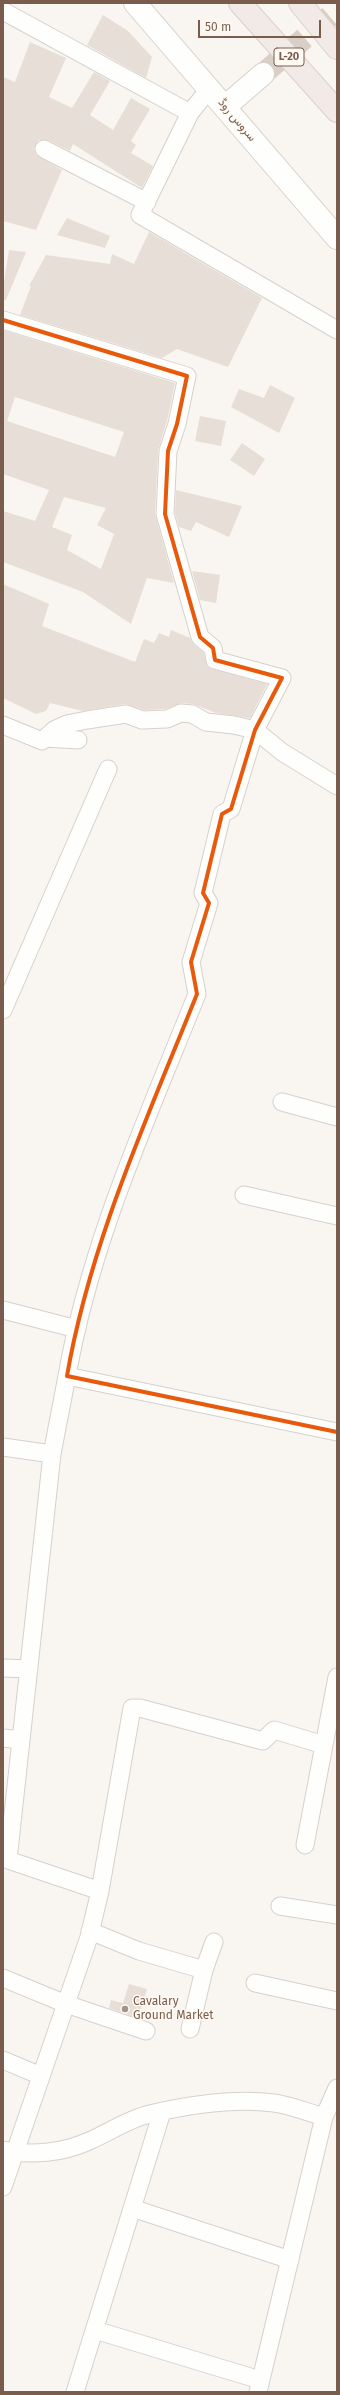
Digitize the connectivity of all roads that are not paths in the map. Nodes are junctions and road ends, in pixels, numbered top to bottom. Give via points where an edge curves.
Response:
1 (9, 3) edge
2 (135, 3) edge
3 (240, 3) edge
4 (300, 3) edge
5 (3, 8) edge
6 (3, 12) edge
7 (337, 48) edge
8 (263, 74) tunnel mouth
9 (210, 88) junction
10 (226, 106) junction
11 (337, 111) edge
12 (190, 113) junction
13 (44, 149) dead end
14 (147, 202) junction
15 (337, 238) edge
16 (3, 320) edge
17 (337, 330) edge
18 (3, 725) edge
19 (255, 730) junction
20 (45, 738) junction
21 (78, 740) dead end
22 (108, 769) dead end
23 (337, 786) edge
24 (3, 1010) edge
25 (282, 1102) dead end
26 (337, 1117) edge
27 (244, 1195) dead end
28 (337, 1216) edge
29 (3, 1310) edge
30 (77, 1330) junction
31 (67, 1376) junction
32 (337, 1432) edge
33 (3, 1447) edge
34 (52, 1454) junction
35 (3, 1668) edge
36 (29, 1669) junction
37 (337, 1677) edge
38 (3, 1738) edge
39 (21, 1740) junction
40 (324, 1745) junction
41 (8, 1816) edge
42 (304, 1845) dead end
43 (6, 1859) edge
44 (100, 1891) junction
45 (280, 1906) dead end
46 (337, 1915) edge
47 (90, 1931) junction
48 (214, 1942) dead end
49 (204, 1970) junction
50 (3, 1978) edge
51 (255, 1982) dead end
52 (337, 2001) edge
53 (66, 2004) junction
54 (190, 2029) dead end
55 (146, 2032) dead end
56 (3, 2060) edge
57 (41, 2076) junction
58 (337, 2088) edge
59 (162, 2112) junction
60 (324, 2117) junction
61 (8, 2151) edge
62 (3, 2187) edge
63 (132, 2208) junction
64 (290, 2260) junction
65 (95, 2330) junction
66 (259, 2386) edge
67 (75, 2392) edge

1 - 5 street
2 - 9 street, سروس روڈ
3 - 11 highway, L-20
4 - 7 highway
6 - 12 street
8 - 10 street
9 - 10 street, سروس روڈ
9 - 12 street
10 - 15 street, سروس روڈ
12 - 14 street
13 - 14 street
14 - 17 street via 140,215
16 - 19 street via 187,376 177,424 168,451 165,514 200,637 213,648 215,660 282,678
18 - 20 street via 42,741
19 - 20 street via 206,722 192,714 181,713 167,719 142,720 126,714 67,724
19 - 23 street via 282,752
19 - 30 street via 231,809 222,814 203,893 209,903 191,962 197,994 115,1200
20 - 21 street
22 - 24 street
25 - 26 street
27 - 28 street
29 - 30 street
30 - 31 street
31 - 32 street
31 - 34 street
33 - 34 street
34 - 36 street
35 - 36 street
36 - 39 street
37 - 40 street
38 - 39 street
39 - 41 street
40 - 42 street
40 - 44 street via 274,1730 263,1741 132,1708
41 - 43 street
43 - 44 street
44 - 47 street
45 - 46 street
47 - 49 street via 139,1951
47 - 53 street
48 - 49 street
49 - 54 street
50 - 53 street
51 - 52 street
53 - 55 street
53 - 57 street
56 - 57 street
57 - 61 street
58 - 60 street
59 - 60 street via 224,2102 274,2103
59 - 61 street via 128,2122 88,2142 49,2152 22,2154
59 - 63 street
60 - 64 street
61 - 62 street
63 - 64 street
63 - 65 street
64 - 66 street
65 - 66 street
65 - 67 street

